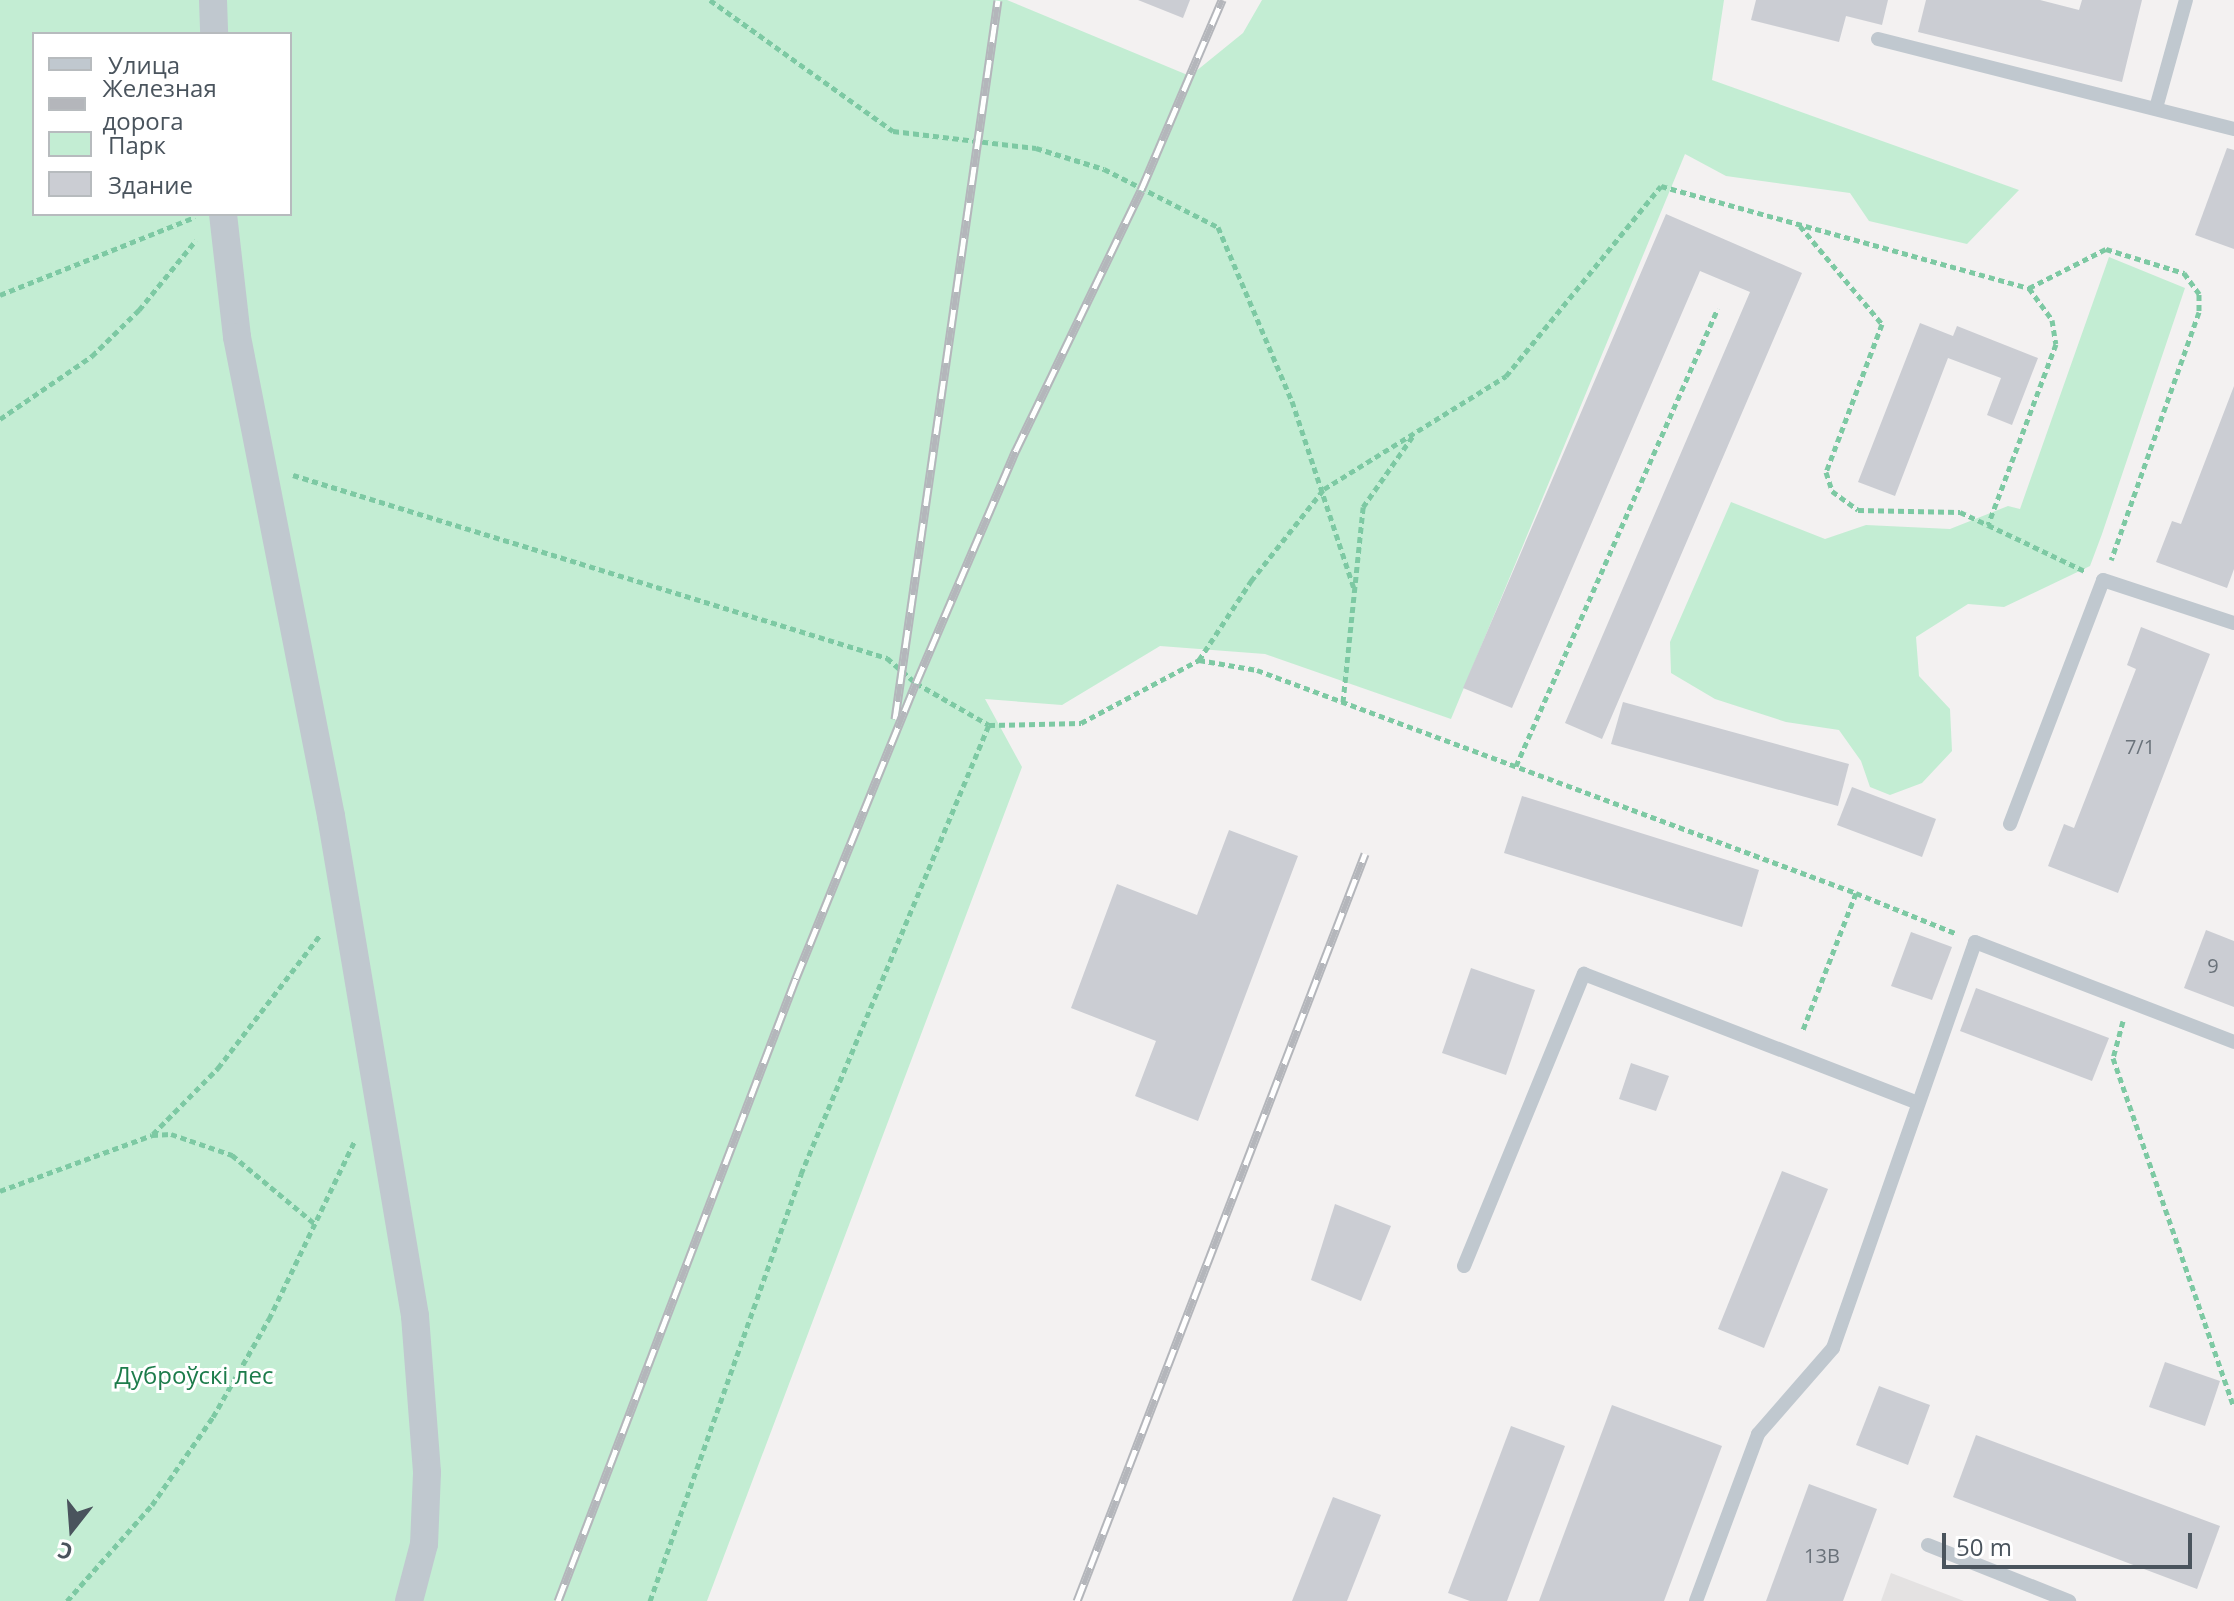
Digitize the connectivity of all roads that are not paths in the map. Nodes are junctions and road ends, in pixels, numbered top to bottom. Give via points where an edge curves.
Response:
1 (213, 0) edge
2 (2186, 0) edge
3 (214, 32) edge
4 (1878, 39) dead end
5 (2156, 108) junction
6 (2234, 129) edge
7 (215, 220) edge
8 (2234, 623) edge
9 (2010, 824) dead end
10 (2234, 1042) edge
11 (1916, 1102) junction
12 (1464, 1266) dead end
13 (1928, 1545) dead end
14 (409, 1601) edge
15 (1696, 1601) edge
16 (2069, 1601) edge

1 - 3 street
2 - 5 lane
4 - 5 lane
5 - 6 lane
7 - 14 street via 347,910 415,1316 427,1473 424,1544
8 - 9 lane via 2103,580
10 - 11 lane via 1975,942
11 - 12 lane via 1584,974
11 - 15 lane via 1833,1348 1758,1434
13 - 16 lane

